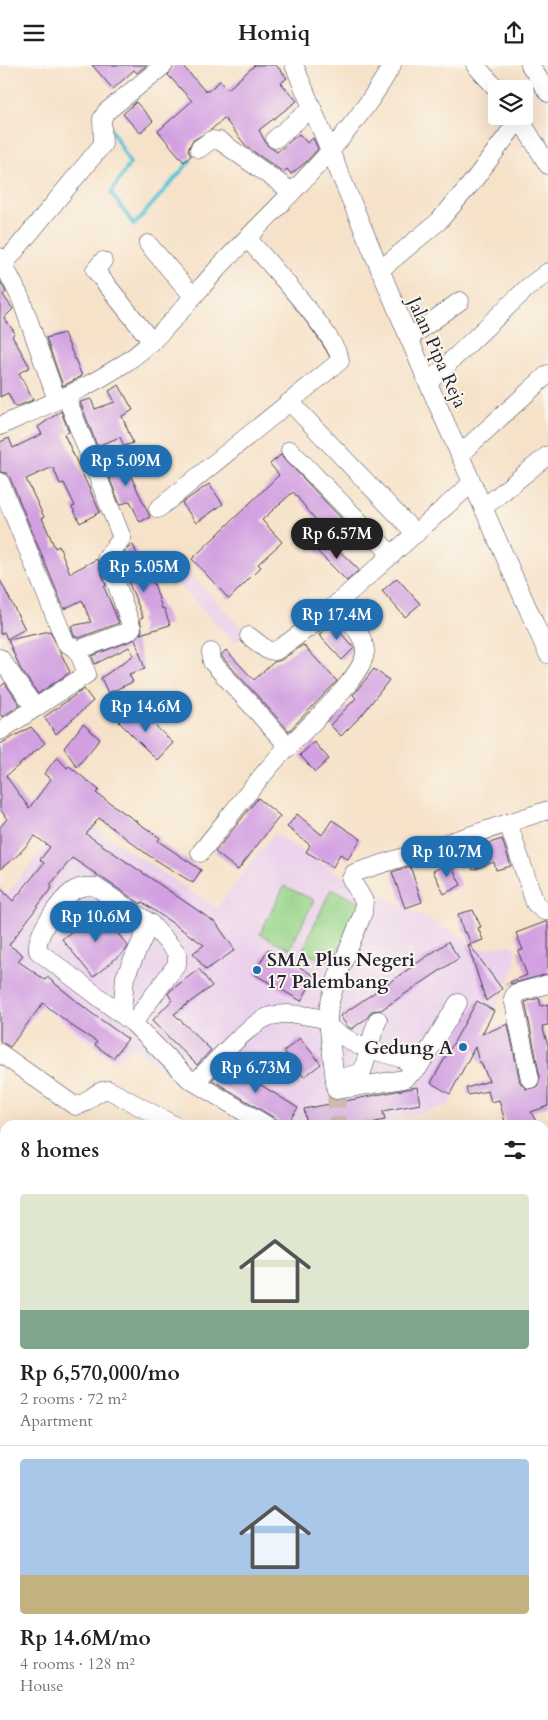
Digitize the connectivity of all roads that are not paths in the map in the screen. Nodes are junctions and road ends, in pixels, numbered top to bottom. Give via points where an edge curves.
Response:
1 (164, 65) edge
2 (294, 65) edge
3 (392, 65) edge
4 (475, 65) edge
5 (530, 65) edge
6 (489, 80) edge
7 (548, 93) edge
8 (312, 108) junction
9 (513, 125) edge
10 (524, 125) edge
11 (275, 139) dead end
12 (200, 149) dead end
13 (330, 151) junction
14 (548, 165) edge
15 (291, 191) junction
16 (247, 238) junction
17 (148, 244) dead end
18 (103, 261) dead end
19 (1, 264) edge
20 (380, 270) junction
21 (548, 272) edge
22 (193, 295) junction
23 (460, 301) dead end
24 (409, 338) junction
25 (152, 342) junction
26 (548, 374) edge
27 (428, 383) junction
28 (61, 398) junction
29 (290, 402) junction
30 (0, 426) edge
31 (290, 451) dead end
32 (460, 454) junction
33 (548, 455) edge
34 (0, 482) edge
35 (472, 483) junction
36 (483, 508) junction
37 (158, 509) dead end
38 (416, 534) junction
39 (392, 555) junction
40 (336, 604) junction
41 (249, 636) dead end
42 (78, 649) junction
43 (547, 651) edge
44 (212, 653) dead end
45 (2, 664) edge
46 (35, 708) junction
47 (0, 731) edge
48 (285, 751) junction
49 (548, 809) edge
50 (508, 823) junction
51 (200, 853) dead end
52 (548, 911) edge
53 (150, 923) junction
54 (548, 984) edge
55 (458, 1003) dead end
56 (127, 1019) junction
57 (378, 1020) dead end
58 (329, 1024) junction
59 (369, 1047) junction
60 (0, 1053) edge
61 (418, 1068) junction
62 (530, 1079) dead end
63 (335, 1080) junction
64 (195, 1082) junction
65 (165, 1120) edge
66 (258, 1120) edge

1 - 19 street via 104,116 103,144
2 - 8 street, Jalan Pipa Reja
3 - 13 street via 377,91
4 - 6 street
5 - 7 street
8 - 11 street
8 - 13 street, Jalan Pipa Reja
9 - 20 street via 474,180 439,221
10 - 14 street
12 - 15 street via 211,140 220,141
13 - 15 street
13 - 20 street, Jalan Pipa Reja
15 - 16 street
16 - 22 street
16 - 29 street via 322,328 341,358 335,367
17 - 22 street
18 - 25 street via 95,270
19 - 28 street via 21,299
20 - 24 street, Jalan Pipa Reja
21 - 27 street via 527,288
22 - 25 street
23 - 24 street
24 - 27 street, Jalan Pipa Reja
25 - 28 street via 97,381
26 - 32 street
27 - 32 street, Jalan Pipa Reja
28 - 30 street
28 - 42 street via 122,538 107,557 132,627
29 - 37 street
29 - 38 street
31 - 39 street
32 - 35 street, Jalan Pipa Reja
33 - 36 street
34 - 42 street via 67,644
35 - 36 street, Jalan Pipa Reja
35 - 38 street
36 - 43 street, Jalan Pipa Reja
38 - 39 street
39 - 40 street
40 - 41 street via 275,651 267,650
40 - 48 street via 364,642 365,654 352,678
42 - 46 street via 86,676
44 - 48 street via 212,662
45 - 46 street
46 - 47 street
48 - 51 street
49 - 50 street
50 - 52 street via 535,903
50 - 58 street via 354,873 351,879 364,901 363,913 338,975 329,1005
53 - 56 street via 125,977
53 - 56 street via 173,946 177,964
53 - 56 street via 96,887 89,886 74,890 65,897 38,939 38,951 44,957
54 - 62 street via 516,993 513,998
55 - 61 street
56 - 64 street via 174,1066
57 - 59 street
58 - 59 street via 357,1045
58 - 63 street
58 - 64 street via 292,1014 270,1016 249,1029
59 - 61 street
59 - 63 street via 362,1072
60 - 65 street via 75,1106 83,1105 97,1092 109,1089
61 - 63 street via 404,1079 385,1084 336,1090
64 - 66 street

